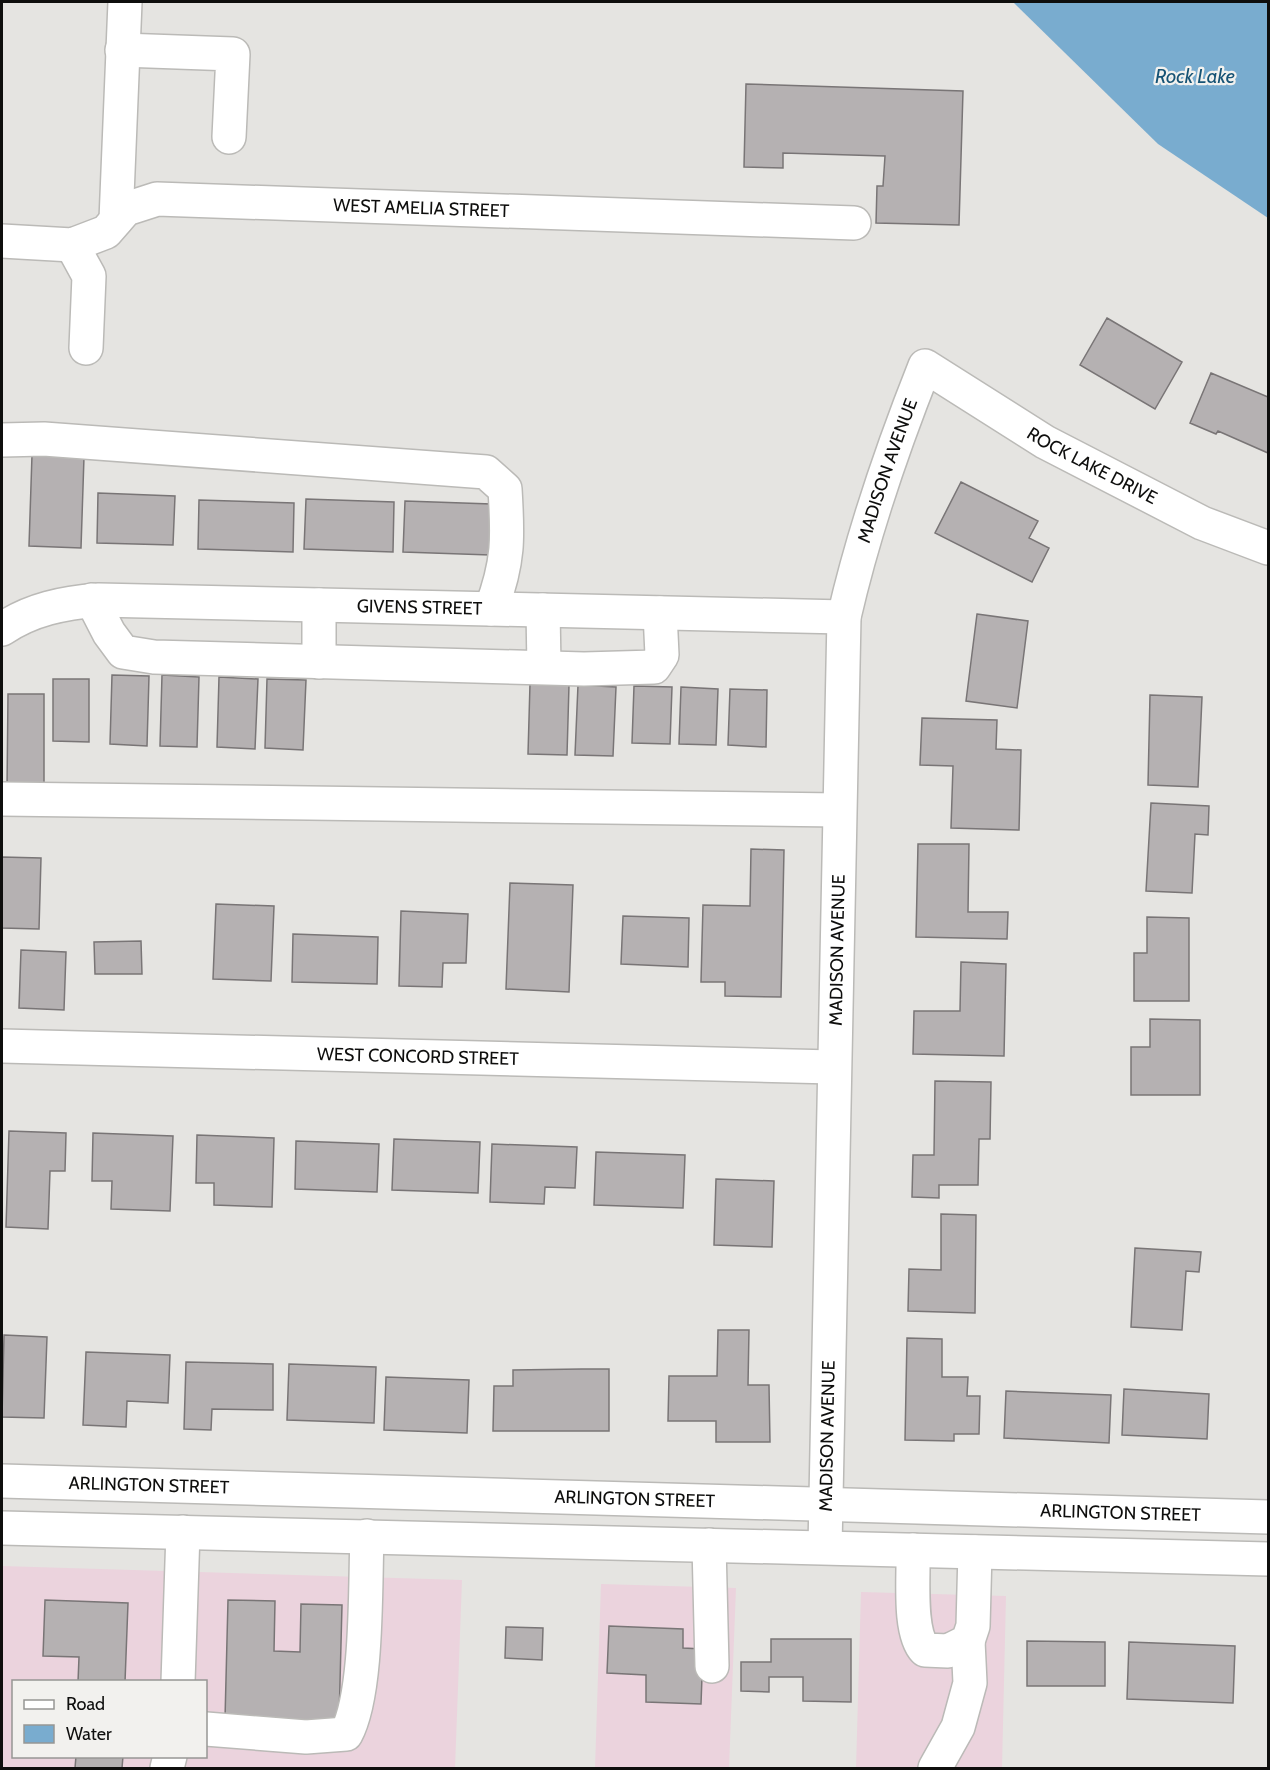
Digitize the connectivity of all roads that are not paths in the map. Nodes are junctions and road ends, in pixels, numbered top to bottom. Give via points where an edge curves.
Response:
1 (125, 2) edge
2 (123, 50) junction
3 (229, 137) dead end
4 (116, 220) junction
5 (854, 223) dead end
6 (2, 241) edge
7 (72, 245) junction
8 (86, 348) dead end
9 (925, 366) joint
10 (2, 440) edge
11 (1269, 548) edge
12 (92, 600) junction
13 (320, 605) junction
14 (491, 609) junction
15 (543, 610) junction
16 (660, 613) junction
17 (844, 617) junction
18 (2, 629) edge
19 (319, 663) junction
20 (544, 667) junction
21 (2, 799) edge
22 (839, 810) junction
23 (2, 1046) edge
24 (833, 1068) junction
25 (2, 1482) edge
26 (826, 1504) junction
27 (1269, 1517) edge
28 (2, 1528) edge
29 (183, 1532) junction
30 (368, 1536) junction
31 (709, 1545) junction
32 (825, 1547) junction
33 (913, 1550) junction
34 (975, 1552) junction
35 (1269, 1559) edge
36 (968, 1641) junction
37 (712, 1666) dead end
38 (178, 1680) edge
39 (207, 1729) edge
40 (935, 1768) edge

1 - 2 street
2 - 3 street via 233,54
2 - 4 street
4 - 5 street, WEST AMELIA STREET via 126,209 157,199
4 - 7 street, WEST AMELIA STREET via 106,232
6 - 7 street, WEST AMELIA STREET
7 - 8 street via 89,276
9 - 11 street, ROCK LAKE DRIVE via 1045,442 1202,523
9 - 17 street, MADISON AVENUE via 888,459 856,558
10 - 14 street via 44,439 486,472 505,489 508,541 501,583
12 - 13 street, GIVENS STREET
12 - 18 street, GIVENS STREET via 55,604 20,617
12 - 19 street via 123,652 154,657
13 - 14 street, GIVENS STREET
13 - 19 street
14 - 15 street, GIVENS STREET
15 - 16 street, GIVENS STREET
15 - 20 street
16 - 17 street, GIVENS STREET
16 - 20 street via 662,655 654,667
17 - 22 street, MADISON AVENUE
19 - 20 street
21 - 22 street
22 - 24 street, MADISON AVENUE
23 - 24 street, WEST CONCORD STREET
24 - 26 street, MADISON AVENUE
25 - 26 street, ARLINGTON STREET
26 - 27 street, ARLINGTON STREET
26 - 32 street, MADISON AVENUE
28 - 29 street
29 - 30 street
29 - 38 street
30 - 31 street
30 - 39 street via 355,1718 346,1734 306,1737
31 - 32 street
31 - 37 street
32 - 33 street
33 - 34 street
33 - 36 street via 918,1643 925,1650 948,1651
34 - 35 street
34 - 36 street via 973,1626
36 - 40 street via 970,1683 958,1727

